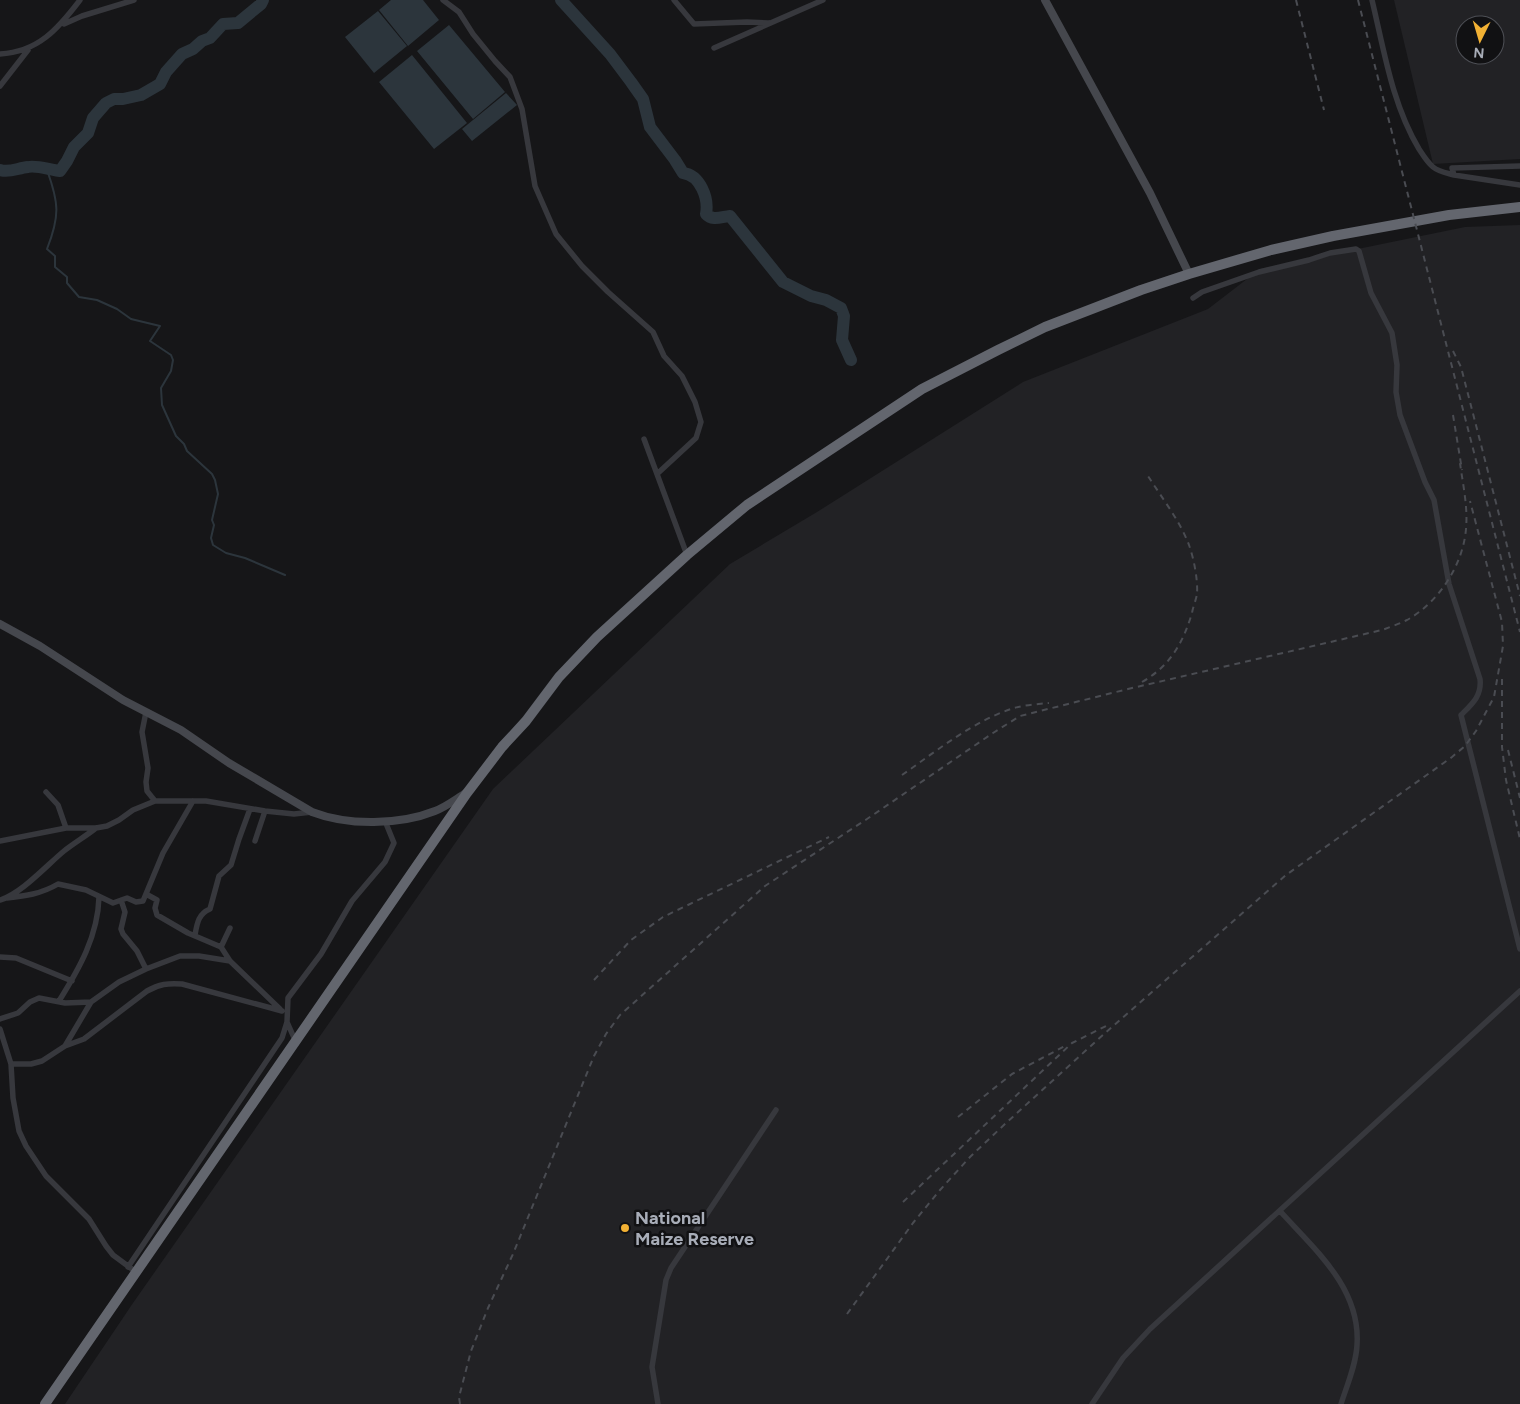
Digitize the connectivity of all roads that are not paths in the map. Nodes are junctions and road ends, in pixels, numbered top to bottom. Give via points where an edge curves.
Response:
1 (80, 0) edge
2 (134, 0) edge
3 (443, 0) edge
4 (674, 0) edge
5 (823, 0) edge
6 (1045, 0) edge
7 (1372, 0) edge
8 (769, 23) junction
9 (62, 25) junction
10 (29, 48) junction
11 (714, 48) dead end
12 (0, 54) edge
13 (0, 86) edge
14 (1520, 166) edge
15 (1454, 175) junction
16 (1520, 185) edge
17 (1520, 207) edge
18 (1189, 274) junction
19 (1193, 298) dead end
20 (644, 438) dead end
21 (658, 474) junction
22 (687, 555) junction
23 (0, 624) edge
24 (146, 712) junction
25 (46, 792) dead end
26 (467, 793) junction
27 (155, 801) junction
28 (193, 801) junction
29 (250, 810) junction
30 (264, 811) junction
31 (312, 812) junction
32 (385, 821) junction
33 (66, 828) junction
34 (96, 828) junction
35 (0, 841) edge
36 (254, 841) dead end
37 (146, 894) junction
38 (99, 897) junction
39 (7, 898) junction
40 (0, 900) edge
41 (121, 900) junction
42 (230, 928) dead end
43 (195, 935) junction
44 (221, 947) junction
45 (1520, 949) edge
46 (0, 957) edge
47 (230, 961) junction
48 (146, 969) junction
49 (72, 981) junction
50 (1520, 991) edge
51 (59, 1001) junction
52 (91, 1002) junction
53 (282, 1011) junction
54 (0, 1019) edge
55 (287, 1022) junction
56 (0, 1029) edge
57 (295, 1040) junction
58 (65, 1046) junction
59 (11, 1064) junction
60 (776, 1110) dead end
61 (1280, 1211) junction
62 (132, 1270) junction
63 (45, 1404) edge
64 (658, 1404) edge
65 (1092, 1404) edge
66 (1341, 1404) edge

1 - 9 street
2 - 9 street
3 - 21 street via 459,12 473,34 510,77 522,108 535,186 556,234 582,266 653,332 664,356 682,376 695,402 701,422 696,438
4 - 8 street via 694,24
5 - 8 street
6 - 18 street via 1150,193
7 - 15 street via 1395,96 1410,134 1432,166
8 - 11 street
9 - 10 street
10 - 12 street
10 - 13 street
14 - 15 street via 1452,168
15 - 16 street
17 - 18 highway via 1449,215 1333,236
18 - 22 highway via 1045,328 922,389 746,505
19 - 45 street via 1259,272 1330,253 1359,251 1371,292 1392,333 1398,365 1396,392 1400,415 1434,500 1449,584 1480,679 1479,695 1460,715
20 - 21 street
21 - 22 street
22 - 26 highway via 597,637 560,677
23 - 24 street
24 - 27 street via 142,732 148,768 146,782 147,791
24 - 31 street via 181,730 229,763
25 - 33 street via 58,805
26 - 32 street via 436,811
26 - 57 highway
27 - 28 street
27 - 34 street
28 - 29 street
28 - 37 street via 163,853
29 - 30 street
29 - 43 street via 231,864 219,876 210,909 199,916
30 - 31 street
30 - 36 street
31 - 32 street via 347,821
32 - 55 street via 394,843 385,862 352,901 321,954 288,998
33 - 34 street
33 - 35 street
34 - 39 street
37 - 41 street via 143,901
37 - 43 street via 158,900 154,908 157,915
38 - 39 street via 86,890 58,884 32,895
38 - 41 street via 113,903
38 - 49 street via 88,950
39 - 40 street
41 - 48 street via 125,912 121,929
42 - 44 street
43 - 44 street
44 - 47 street
46 - 49 street via 16,958
47 - 48 street via 180,956
47 - 53 street
48 - 52 street via 119,982
49 - 51 street
50 - 61 street
51 - 52 street
51 - 54 street via 39,998 18,1013
52 - 58 street
53 - 55 street
53 - 58 street via 169,983 147,991 84,1039
55 - 57 street
55 - 62 street via 282,1038
56 - 59 street
57 - 62 highway
58 - 59 street via 42,1061
59 - 62 street via 16,1115 26,1146 46,1176 89,1219 113,1255
60 - 64 street via 666,1280 652,1367
61 - 65 street via 1136,1342
61 - 66 street via 1338,1276 1347,1291 1358,1345
62 - 63 highway

